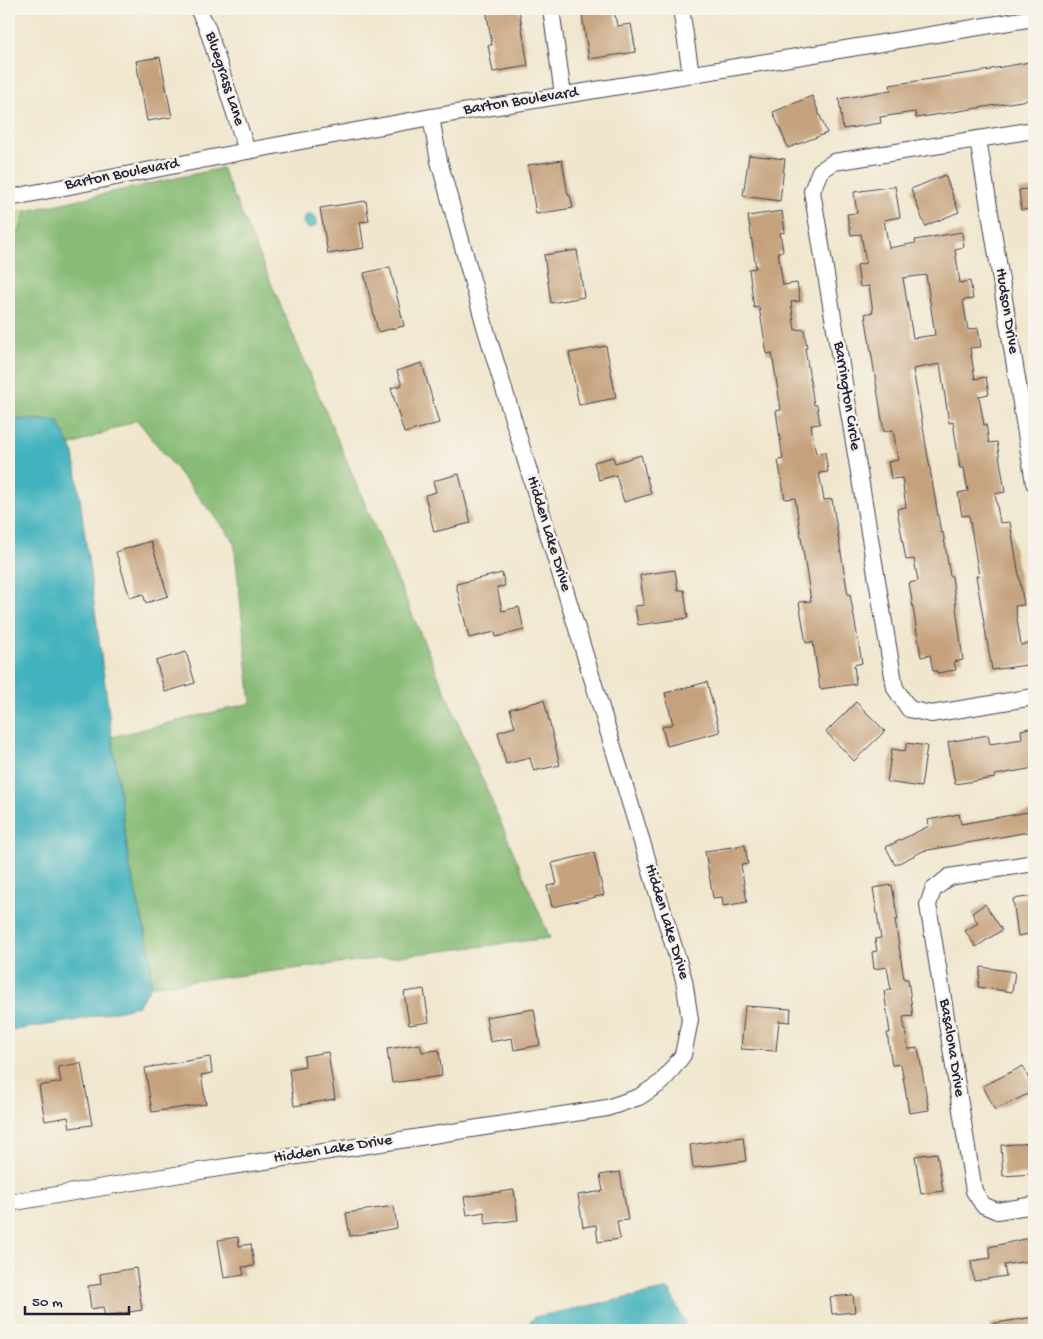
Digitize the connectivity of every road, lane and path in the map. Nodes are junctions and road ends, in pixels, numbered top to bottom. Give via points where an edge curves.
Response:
1 (198, 9) edge
2 (551, 9) edge
3 (681, 9) edge
4 (1034, 18) edge
5 (691, 74) junction
6 (563, 96) junction
7 (431, 117) junction
8 (1034, 130) edge
9 (978, 139) junction
10 (247, 151) junction
11 (9, 198) edge
12 (1034, 483) edge
13 (1034, 697) edge
14 (1034, 863) edge
15 (9, 1203) edge
16 (1034, 1205) edge

1 - 10 street, Bluegrass Lane via 207,26
2 - 6 street
3 - 5 street
4 - 5 street, Barton Boulevard
5 - 6 street, Barton Boulevard
6 - 7 street, Barton Boulevard
7 - 10 street, Barton Boulevard
7 - 15 street, Hidden Lake Drive via 439,161 486,330 684,980 690,1020 683,1055 662,1082 639,1097 607,1108
8 - 9 street, Barrington Circle
9 - 12 street, Hudson Drive
9 - 13 street, Barrington Circle via 834,162 820,171 812,191 895,688 909,709 931,714
10 - 11 street, Barton Boulevard
14 - 16 street, Basalona Drive via 950,877 933,890 928,905 974,1191 983,1205 998,1211

